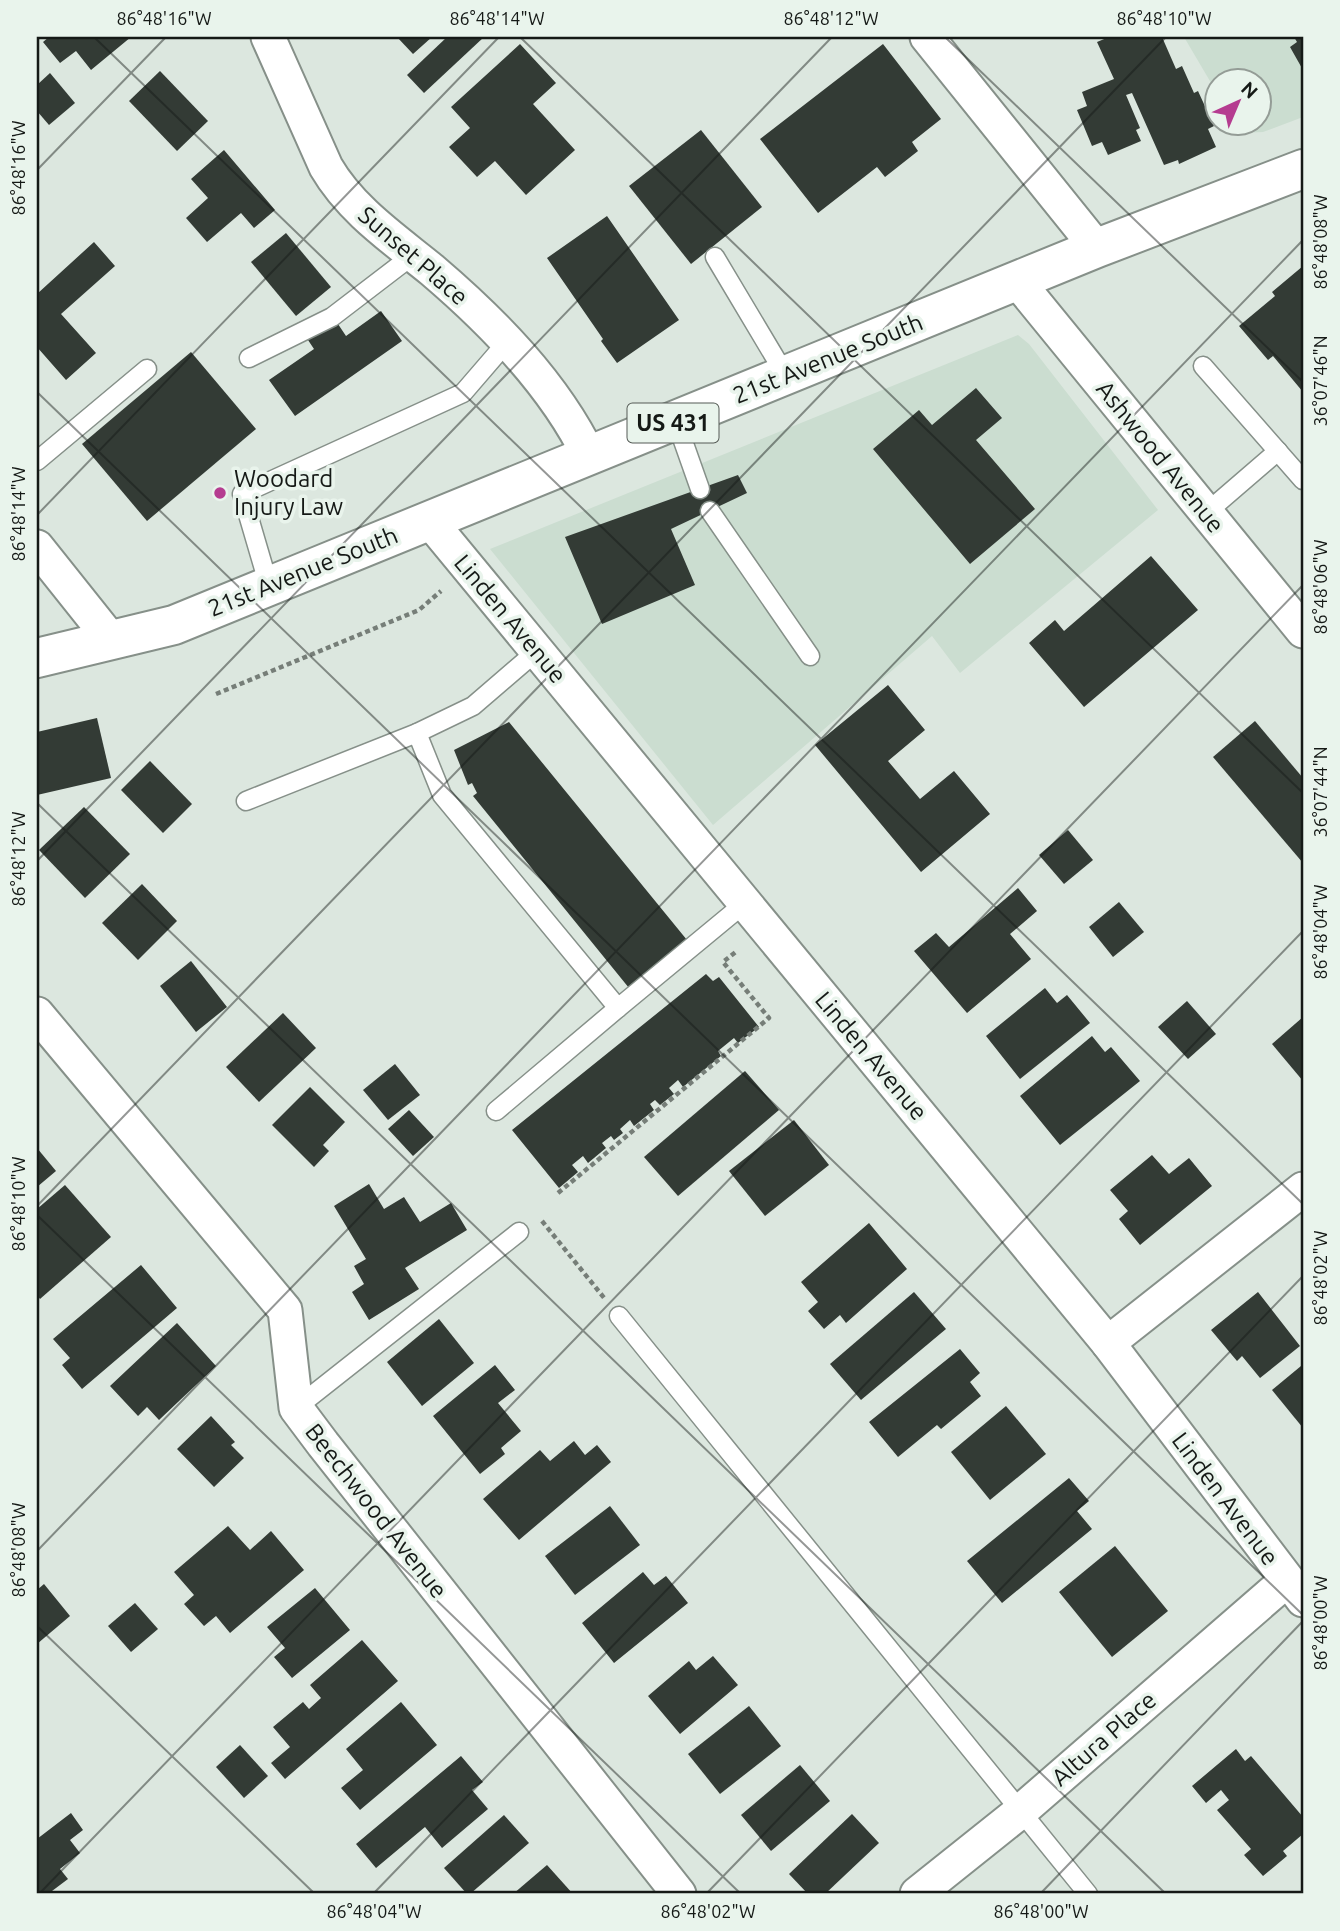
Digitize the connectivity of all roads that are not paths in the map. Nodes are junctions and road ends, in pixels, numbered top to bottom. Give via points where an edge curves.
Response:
1 (268, 37) edge
2 (927, 37) edge
3 (1303, 169) edge
4 (1097, 248) junction
5 (413, 255) junction
6 (715, 257) dead end
7 (1018, 282) junction
8 (507, 342) junction
9 (249, 358) dead end
10 (1203, 366) dead end
11 (146, 369) dead end
12 (786, 376) junction
13 (677, 421) junction
14 (1278, 451) junction
15 (589, 456) junction
16 (37, 461) edge
17 (1303, 480) edge
18 (700, 489) dead end
19 (710, 511) dead end
20 (1206, 513) junction
21 (429, 520) junction
22 (37, 547) edge
23 (269, 586) junction
24 (1303, 631) edge
25 (113, 641) junction
26 (537, 651) junction
27 (810, 656) dead end
28 (37, 658) edge
29 (417, 733) junction
30 (246, 802) dead end
31 (746, 904) junction
32 (618, 1008) junction
33 (37, 1014) edge
34 (496, 1111) dead end
35 (1303, 1189) edge
36 (519, 1232) road end
37 (619, 1316) road end
38 (1108, 1343) junction
39 (296, 1408) junction
40 (1295, 1590) edge
41 (1021, 1811) junction
42 (679, 1894) edge
43 (917, 1894) edge
44 (1088, 1894) edge

1 - 5 street, Sunset Place via 336,186
2 - 4 street
3 - 4 main road, 21st Avenue South / US 431
4 - 7 main road, 21st Avenue South / US 431
5 - 8 street, Sunset Place
5 - 9 lane via 332,317
6 - 12 lane
7 - 12 main road, 21st Avenue South / US 431
7 - 20 street, Ashwood Avenue
8 - 15 street, Sunset Place via 573,424
8 - 23 lane via 464,393 242,494
10 - 14 lane
11 - 16 lane
12 - 13 main road, 21st Avenue South / US 431
13 - 15 main road, 21st Avenue South / US 431
13 - 18 lane
14 - 17 lane
14 - 20 lane
15 - 21 main road, 21st Avenue South / US 431
19 - 27 lane
20 - 24 street, Ashwood Avenue
21 - 23 main road, 21st Avenue South / US 431
21 - 26 street, Linden Avenue
22 - 25 street
23 - 25 main road, 21st Avenue South / US 431 via 174,625
25 - 28 main road, 21st Avenue South / US 431
26 - 29 lane via 473,706
26 - 31 street, Linden Avenue
29 - 30 lane
29 - 32 lane via 442,795
31 - 32 lane
31 - 38 street, Linden Avenue
32 - 34 lane
33 - 39 street, Beechwood Avenue via 285,1310
35 - 38 street
36 - 39 lane
37 - 41 lane
38 - 40 street, Linden Avenue
39 - 42 street, Beechwood Avenue
40 - 41 street, Altura Place
41 - 43 street, Altura Place
41 - 44 lane

